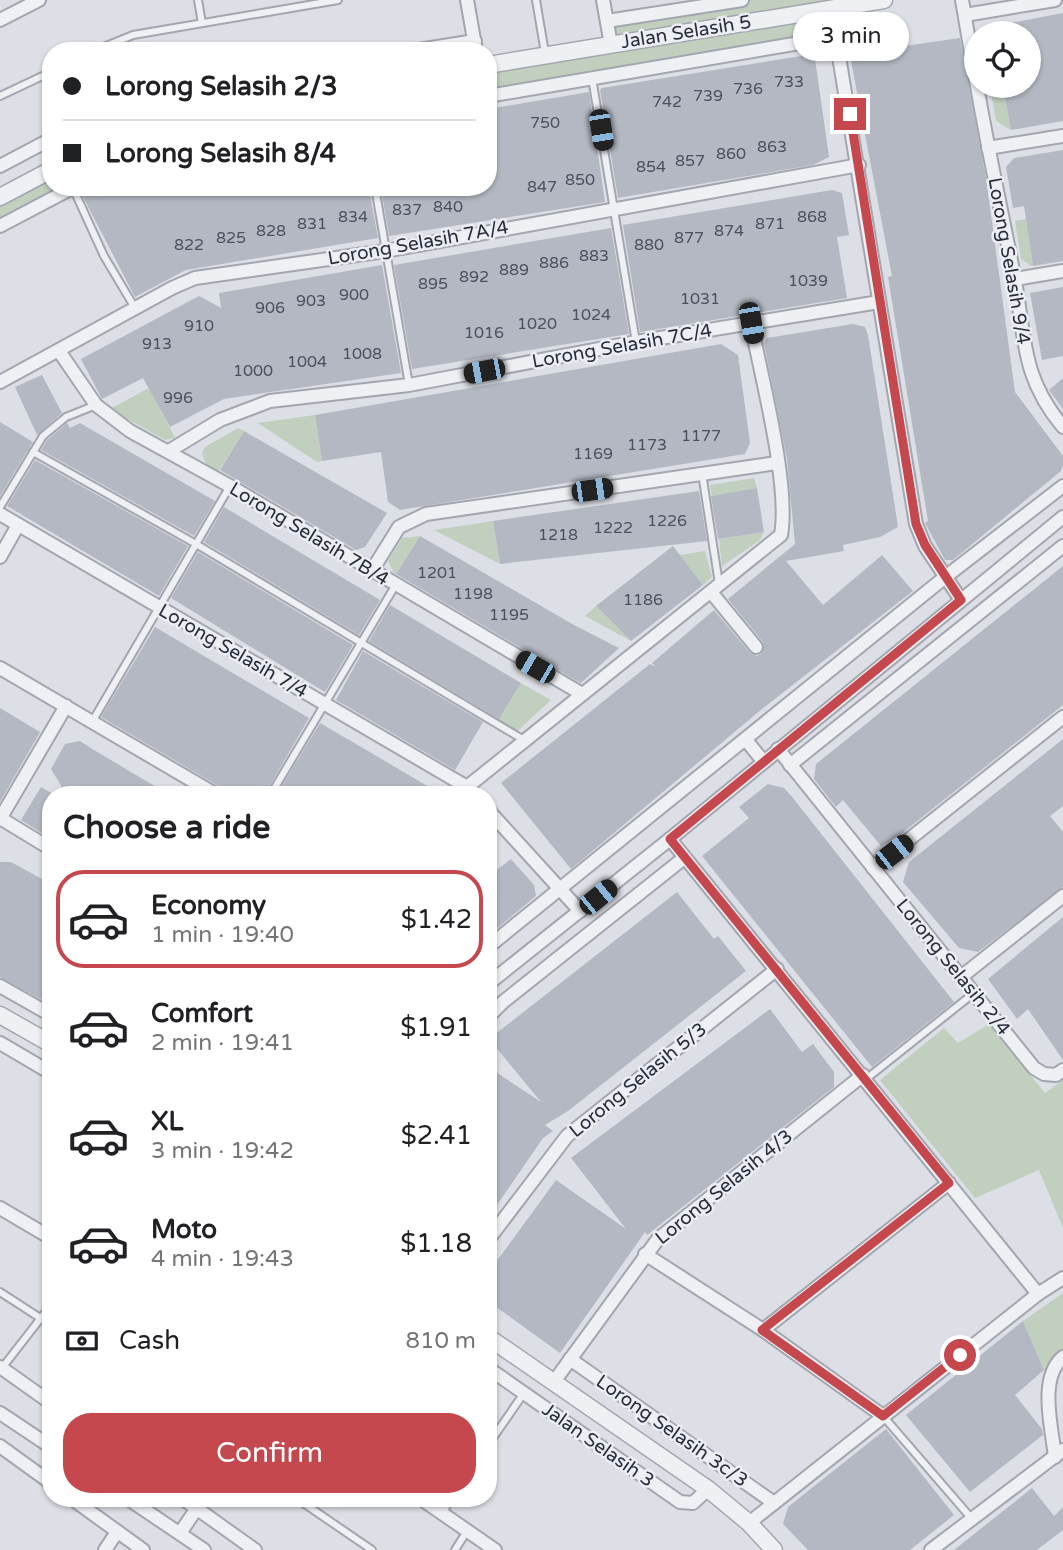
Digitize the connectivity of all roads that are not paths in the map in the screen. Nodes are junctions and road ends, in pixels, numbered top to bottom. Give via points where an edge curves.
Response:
1 (39, 0) edge
2 (198, 0) edge
3 (338, 0) edge
4 (467, 0) edge
5 (537, 0) edge
6 (603, 0) edge
7 (742, 0) edge
8 (884, 0) edge
9 (962, 0) edge
10 (1055, 0) edge
11 (856, 2) edge
12 (831, 8) junction
13 (965, 15) junction
14 (0, 20) edge
15 (607, 21) junction
16 (966, 21) edge
17 (202, 23) junction
18 (835, 37) junction
19 (116, 42) edge
20 (474, 42) edge
21 (611, 45) junction
22 (546, 56) junction
23 (497, 64) edge
24 (42, 76) edge
25 (592, 78) junction
26 (497, 94) edge
27 (0, 96) edge
28 (979, 98) edge
29 (1063, 136) edge
30 (42, 144) edge
31 (988, 148) junction
32 (859, 165) junction
33 (0, 166) edge
34 (42, 175) edge
35 (58, 196) edge
36 (78, 196) edge
37 (376, 196) edge
38 (0, 197) edge
39 (614, 209) junction
40 (0, 226) edge
41 (385, 251) junction
42 (1063, 271) edge
43 (1015, 279) junction
44 (879, 302) junction
45 (136, 310) junction
46 (751, 323) junction
47 (636, 342) junction
48 (59, 351) junction
49 (0, 382) edge
50 (409, 385) junction
51 (96, 405) junction
52 (1063, 427) edge
53 (169, 451) junction
54 (33, 452) junction
55 (777, 463) junction
56 (702, 473) junction
57 (230, 486) junction
58 (1063, 486) edge
59 (0, 507) edge
60 (0, 514) edge
61 (1063, 517) edge
62 (18, 525) junction
63 (196, 544) junction
64 (1063, 546) edge
65 (0, 557) edge
66 (371, 572) junction
67 (944, 578) junction
68 (395, 586) junction
69 (715, 588) junction
70 (961, 600) junction
71 (159, 608) junction
72 (359, 643) junction
73 (756, 648) dead end
74 (0, 668) edge
75 (582, 694) junction
76 (325, 704) junction
77 (66, 706) junction
78 (1063, 717) edge
79 (92, 722) junction
80 (524, 740) junction
81 (746, 740) junction
82 (778, 749) junction
83 (763, 761) junction
84 (790, 765) junction
85 (201, 786) edge
86 (276, 786) edge
87 (462, 786) edge
88 (475, 786) edge
89 (0, 819) edge
90 (497, 820) edge
91 (670, 839) junction
92 (42, 844) edge
93 (684, 858) junction
94 (873, 868) junction
95 (557, 890) junction
96 (1063, 896) edge
97 (580, 911) junction
98 (497, 940) edge
99 (777, 969) junction
100 (497, 977) edge
101 (961, 977) junction
102 (0, 986) edge
103 (974, 993) junction
104 (497, 1008) edge
105 (42, 1010) edge
106 (0, 1015) edge
107 (42, 1039) edge
108 (0, 1043) edge
109 (42, 1068) edge
110 (1059, 1073) edge
111 (864, 1077) junction
112 (949, 1183) junction
113 (0, 1208) edge
114 (497, 1228) edge
115 (42, 1233) edge
116 (645, 1255) junction
117 (1063, 1278) edge
118 (0, 1292) edge
119 (1038, 1294) junction
120 (41, 1318) joint
121 (762, 1330) junction
122 (497, 1343) edge
123 (1063, 1357) edge
124 (570, 1359) junction
125 (1, 1367) edge
126 (497, 1374) edge
127 (553, 1383) junction
128 (524, 1393) junction
129 (42, 1397) edge
130 (0, 1413) edge
131 (883, 1416) junction
132 (497, 1432) edge
133 (42, 1441) edge
134 (2, 1452) edge
135 (1059, 1453) edge
136 (42, 1477) edge
137 (708, 1489) junction
138 (774, 1503) junction
139 (83, 1507) edge
140 (141, 1507) edge
141 (197, 1507) edge
142 (205, 1507) edge
143 (309, 1507) edge
144 (433, 1507) edge
145 (446, 1507) edge
146 (442, 1513) junction
147 (972, 1519) junction
148 (749, 1523) junction
149 (467, 1531) junction
150 (117, 1532) junction
151 (180, 1533) junction
152 (105, 1550) edge
153 (143, 1550) edge
154 (204, 1550) edge
155 (255, 1550) edge
156 (372, 1550) edge
157 (455, 1550) edge
158 (495, 1550) edge
159 (774, 1550) edge
160 (932, 1550) edge

1 - 14 street
2 - 17 lane
3 - 17 lane
4 - 20 street
5 - 22 lane
6 - 15 street
7 - 15 street, Jalan Selasih 5
8 - 11 street, Jalan Selasih 5
9 - 13 street, Lorong Selasih 9/4
10 - 13 street
11 - 12 street, Jalan Selasih 5
12 - 18 street
12 - 21 street, Jalan Selasih 5
13 - 16 street, Lorong Selasih 9/4
15 - 21 street
17 - 19 lane
18 - 25 street
18 - 32 street
21 - 22 street, Jalan Selasih 5
22 - 23 street, Jalan Selasih 5
24 - 27 lane
25 - 26 street
25 - 39 lane
28 - 31 street, Lorong Selasih 9/4
29 - 31 street
30 - 33 street
31 - 43 street, Lorong Selasih 9/4
32 - 39 street, Lorong Selasih 7A/4
32 - 44 street
34 - 38 street
35 - 40 street
36 - 45 lane via 104,256
37 - 41 lane
39 - 41 street, Lorong Selasih 7A/4
39 - 47 lane
41 - 45 street, Lorong Selasih 7A/4 via 195,278
41 - 50 lane
42 - 43 street
43 - 52 street, Lorong Selasih 9/4 via 1027,364 1041,397
44 - 46 street, Lorong Selasih 7C/4
44 - 67 street via 916,524
45 - 48 street, Lorong Selasih 7A/4
46 - 47 street, Lorong Selasih 7C/4
46 - 55 street
47 - 50 street, Lorong Selasih 7C/4
48 - 49 street, Lorong Selasih 7A/4
48 - 51 street, Lorong Selasih 7B/4
50 - 53 street, Lorong Selasih 7C/4 via 270,401 220,420
51 - 53 street, Lorong Selasih 7B/4 via 130,431
51 - 54 lane via 66,417 43,436
53 - 57 street, Lorong Selasih 7B/4
54 - 59 lane
54 - 63 lane
55 - 56 street
55 - 69 street via 781,535
56 - 66 street via 426,514 399,527
56 - 69 lane
57 - 63 lane
57 - 66 street, Lorong Selasih 7B/4
58 - 67 street
60 - 62 street, Lorong Selasih 7/4
61 - 70 street
62 - 65 street
62 - 71 street, Lorong Selasih 7/4
63 - 71 lane
63 - 72 lane
64 - 84 street
66 - 68 street, Lorong Selasih 7B/4
67 - 70 street
67 - 81 street
68 - 72 lane
68 - 75 street, Lorong Selasih 7B/4
69 - 73 street
69 - 75 street
70 - 82 street
71 - 76 street, Lorong Selasih 7/4
71 - 79 lane
72 - 76 lane
72 - 80 lane
74 - 77 street
75 - 80 street
76 - 86 lane
76 - 87 street, Lorong Selasih 7/4
77 - 79 street
77 - 89 street
78 - 94 street
79 - 85 street
80 - 88 street
81 - 83 street
81 - 95 street
82 - 83 street
82 - 84 street, Lorong Selasih 2/4
83 - 91 street
84 - 94 street, Lorong Selasih 2/4
89 - 92 street
90 - 95 street
91 - 93 street
91 - 97 street
93 - 99 street
93 - 104 street
94 - 101 street, Lorong Selasih 2/4
95 - 97 street
95 - 98 street
96 - 101 street
97 - 100 street
99 - 111 street
99 - 114 street, Lorong Selasih 5/3 via 567,1136
101 - 103 street, Lorong Selasih 2/4
102 - 105 street
103 - 110 street, Lorong Selasih 2/4 via 1034,1068 1044,1074
103 - 111 lane
106 - 107 street
108 - 109 street
111 - 112 street
111 - 116 street, Lorong Selasih 4/3 via 658,1238
112 - 119 street
112 - 121 street
113 - 115 street
116 - 121 street
116 - 124 street, Lorong Selasih 4/3
117 - 119 street
118 - 120 lane
119 - 131 street
120 - 125 lane
121 - 131 street
122 - 127 street, Jalan Selasih 3
123 - 135 street via 1050,1377
124 - 127 street, Lorong Selasih 4/3
124 - 138 street, Lorong Selasih 3c/3
125 - 129 street
126 - 128 street, Jalan Selasih 3
127 - 137 street, Jalan Selasih 3
128 - 132 lane
128 - 137 street, Jalan Selasih 3 via 680,1502 693,1503
130 - 133 street
131 - 138 street
131 - 147 lane
134 - 136 street
135 - 147 street
137 - 148 street, Jalan Selasih 3
138 - 148 street
139 - 150 street
140 - 151 street
141 - 151 street
142 - 155 street
143 - 156 lane
144 - 146 street
145 - 146 lane
146 - 149 street
147 - 160 street
148 - 159 street, Jalan Selasih 3
149 - 157 lane
149 - 158 street
150 - 152 street
150 - 153 street
151 - 154 street

